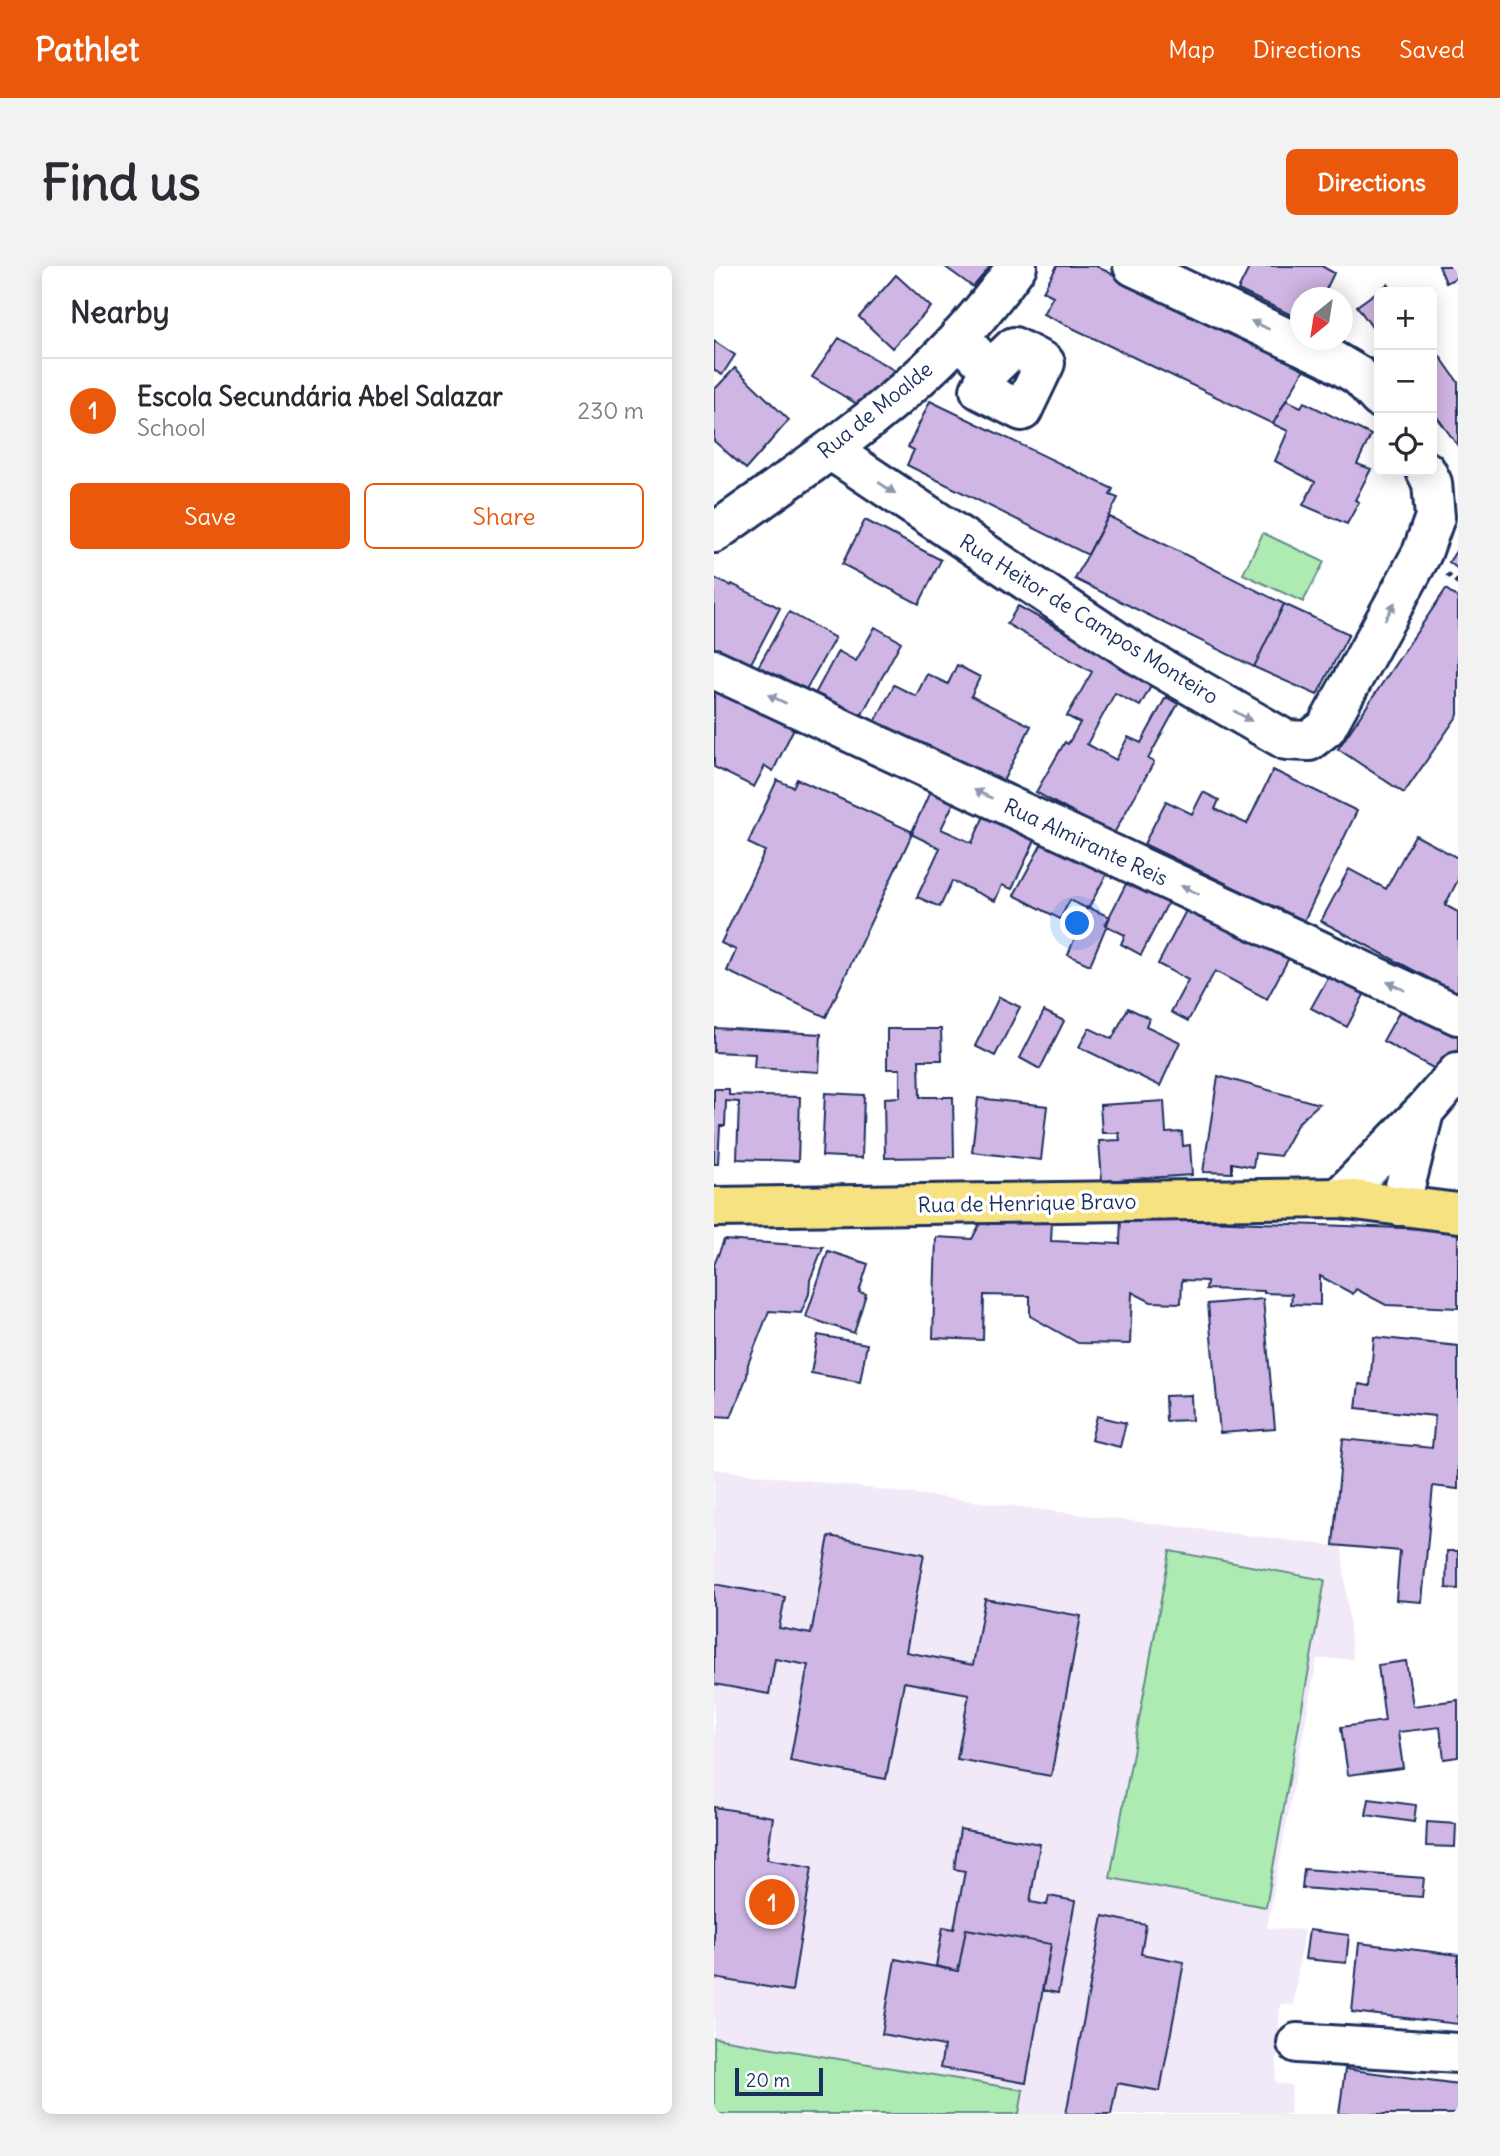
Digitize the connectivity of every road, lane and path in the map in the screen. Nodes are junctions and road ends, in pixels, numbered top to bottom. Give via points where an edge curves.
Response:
1 (1017, 266) edge
2 (1133, 266) edge
3 (959, 337) junction
4 (990, 370) dead end
5 (1374, 392) edge
6 (830, 450) junction
7 (1428, 476) edge
8 (714, 533) edge
9 (714, 669) edge
10 (1458, 1015) edge
11 (1458, 1072) edge
12 (1425, 1110) junction
13 (1339, 1198) junction
14 (1400, 1206) junction
15 (714, 1207) edge
16 (1458, 1213) edge
17 (1297, 2043) dead end
18 (1458, 2053) edge

1 - 3 street, Rua de Moalde
5 -> 2 street via 1359,376 1327,357
3 - 4 street
3 - 6 street, Rua de Moalde via 927,370
6 -> 7 street, Rua Heitor de Campos Monteiro via 1135,653 1286,740 1309,741 1326,728 1422,554 1435,517
6 - 8 street, Rua de Moalde
10 -> 9 street, Rua Almirante Reis
11 - 12 street
12 - 13 street
12 - 14 street
13 - 14 main road, Rua de Henrique Bravo
13 - 15 main road, Rua de Henrique Bravo
14 - 16 main road, Rua de Henrique Bravo
17 - 18 street

